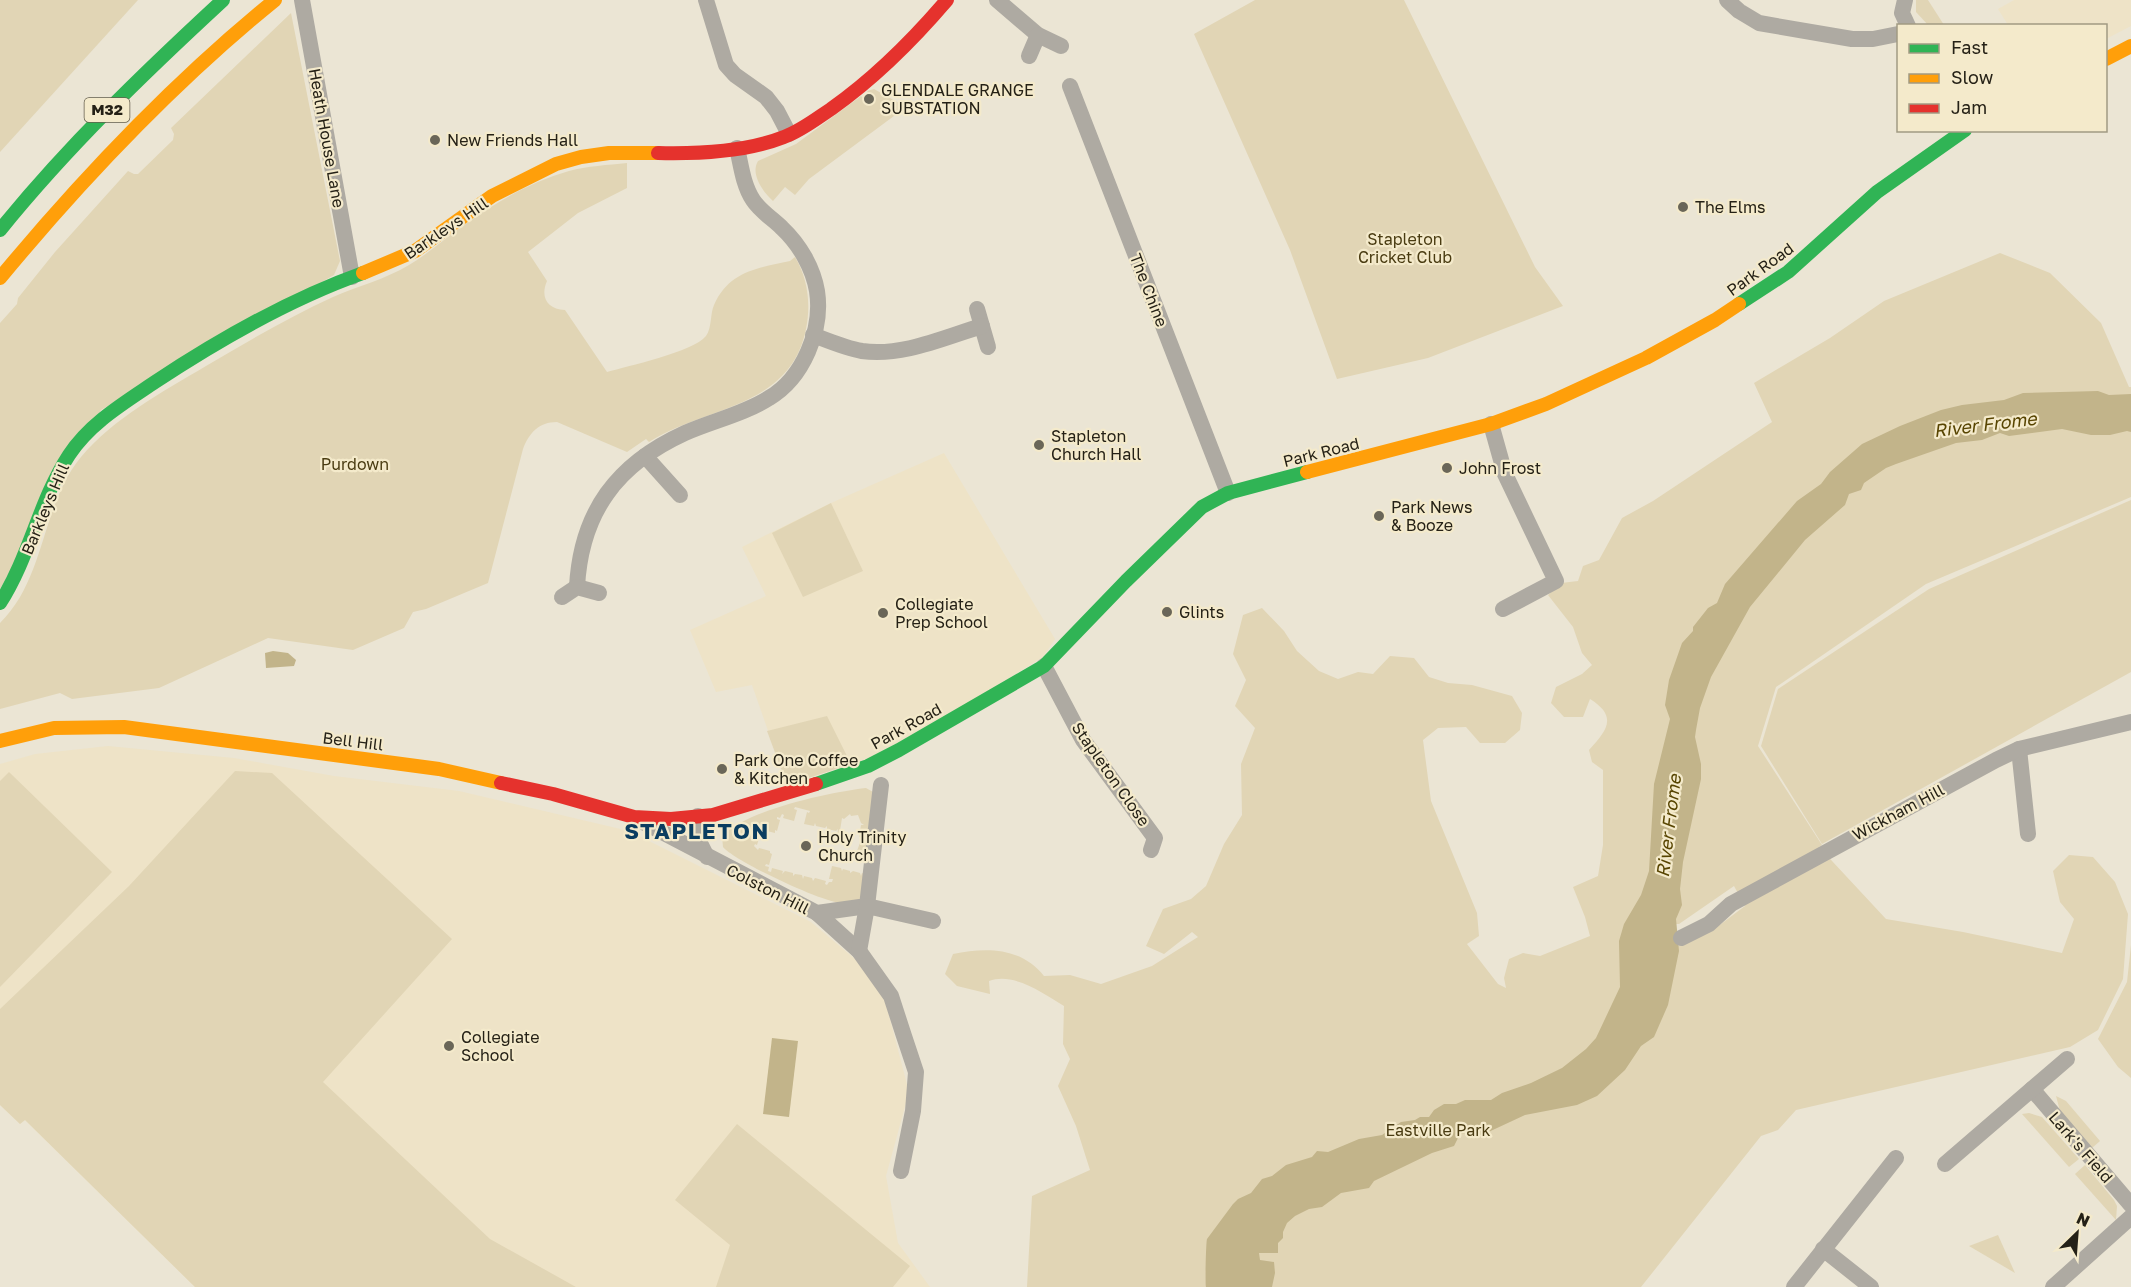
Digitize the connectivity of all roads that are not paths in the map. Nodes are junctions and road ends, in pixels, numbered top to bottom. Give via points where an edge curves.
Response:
1 (223, 0) edge
2 (275, 0) edge
3 (302, 0) edge
4 (706, 0) edge
5 (947, 0) edge
6 (997, 0) edge
7 (1727, 0) edge
8 (1905, 0) edge
9 (1907, 24) edge
10 (1897, 34) edge
11 (1038, 35) junction
12 (1062, 46) dead end
13 (2131, 46) edge
14 (1029, 56) dead end
15 (2107, 58) edge
16 (1070, 86) dead end
17 (1962, 132) edge
18 (789, 134) junction
19 (738, 148) junction
20 (0, 230) edge
21 (352, 277) junction
22 (0, 278) edge
23 (977, 309) dead end
24 (982, 326) junction
25 (813, 335) junction
26 (988, 347) dead end
27 (1491, 424) junction
28 (645, 456) junction
29 (1228, 493) junction
30 (680, 495) dead end
31 (576, 587) junction
32 (599, 593) dead end
33 (562, 597) dead end
34 (0, 603) edge
35 (1503, 609) dead end
36 (1044, 666) junction
37 (2131, 722) edge
38 (0, 741) edge
39 (2019, 749) junction
40 (881, 785) dead end
41 (698, 816) junction
42 (633, 817) junction
43 (2028, 834) dead end
44 (1151, 850) dead end
45 (707, 857) junction
46 (867, 906) junction
47 (817, 913) junction
48 (933, 921) dead end
49 (1681, 938) dead end
50 (859, 951) junction
51 (2067, 1059) dead end
52 (2032, 1089) junction
53 (1896, 1158) dead end
54 (1945, 1164) dead end
55 (901, 1171) dead end
56 (2131, 1205) edge
57 (2131, 1217) edge
58 (1823, 1249) junction
59 (2054, 1285) edge
60 (1794, 1287) edge
61 (1871, 1287) edge

1 - 20 main road, M32 via 127,89
2 - 22 main road, M32 via 136,127 46,222
3 - 21 street, Heath House Lane
4 - 18 street via 726,65 766,97
5 - 18 main road, Barkleys Hill via 870,80
6 - 11 street
7 - 10 street via 1759,23 1852,39
8 - 9 street via 1902,13
11 - 12 street
11 - 14 street
13 - 15 main road
16 - 29 street, The Chine
17 - 27 main road, Park Road via 1877,192 1788,272 1715,320 1616,372
18 - 19 main road, Barkleys Hill
19 - 21 main road, Barkleys Hill via 669,154 624,152 558,164 524,178 473,208 415,252
19 - 25 street via 751,198 792,238 811,270 818,302
21 - 34 main road, Barkleys Hill via 224,340 96,423 57,473 20,569
23 - 24 street
24 - 25 street via 889,352 861,351
24 - 26 street
25 - 28 street via 794,375 772,397 686,433
27 - 29 main road, Park Road
27 - 35 street via 1505,474 1556,581
28 - 30 street
28 - 31 street via 625,472 597,509 583,541
29 - 36 main road, Park Road via 1202,507
31 - 32 street
31 - 33 street
36 - 41 main road, Park Road via 868,766 752,806
36 - 44 street, Stapleton Close via 1083,740 1155,838
37 - 39 street, Wickham Hill
38 - 42 main road, Bell Hill via 54,728 124,726 438,769 553,794
39 - 43 street
39 - 49 street, Wickham Hill via 1831,848 1731,904 1709,924
40 - 46 street
41 - 42 main road, Bell Hill
41 - 45 street, Colston Hill via 698,839
42 - 45 street, Colston Hill
45 - 47 street, Colston Hill
46 - 47 street, Colston Hill
46 - 48 street, Colston Hill
46 - 50 street
47 - 50 street
50 - 55 street via 891,996 916,1072
51 - 52 street
52 - 54 street
52 - 56 street, Lark's Field
53 - 58 street
57 - 59 street
58 - 60 street
58 - 61 street

